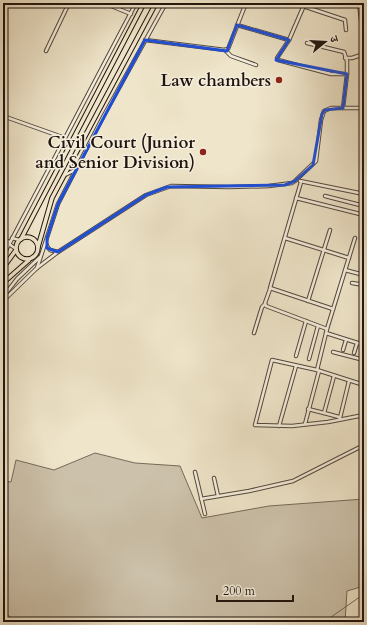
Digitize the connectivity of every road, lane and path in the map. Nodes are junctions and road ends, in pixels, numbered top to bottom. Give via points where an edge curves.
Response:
1 (69, 3) edge
2 (104, 3) edge
3 (136, 3) edge
4 (144, 3) edge
5 (156, 3) edge
6 (166, 3) edge
7 (246, 3) edge
8 (305, 3) edge
9 (315, 3) edge
10 (338, 3) edge
11 (358, 3) edge
12 (335, 4) edge
13 (303, 6) junction
14 (130, 14) junction
15 (238, 25) junction
16 (346, 30) dead end
17 (362, 36) dead end
18 (145, 40) junction
19 (289, 40) junction
20 (307, 43) dead end
21 (226, 50) junction
22 (46, 51) dead end
23 (364, 54) edge
24 (345, 58) junction
25 (256, 66) dead end
26 (347, 74) junction
27 (344, 108) junction
28 (364, 108) edge
29 (3, 116) edge
30 (65, 138) junction
31 (76, 170) junction
32 (65, 175) junction
33 (296, 181) junction
34 (301, 182) junction
35 (364, 194) edge
36 (325, 196) dead end
37 (296, 198) junction
38 (364, 206) edge
39 (364, 215) edge
40 (330, 230) dead end
41 (12, 238) junction
42 (47, 238) junction
43 (285, 238) junction
44 (354, 238) dead end
45 (20, 239) junction
46 (3, 240) edge
47 (9, 243) junction
48 (38, 248) junction
49 (16, 249) junction
50 (324, 250) junction
51 (58, 252) junction
52 (3, 256) edge
53 (41, 256) junction
54 (349, 258) junction
55 (30, 259) junction
56 (3, 268) edge
57 (38, 268) junction
58 (345, 270) junction
59 (364, 275) edge
60 (3, 283) edge
61 (352, 283) dead end
62 (364, 285) edge
63 (270, 288) junction
64 (3, 297) edge
65 (3, 301) edge
66 (308, 301) junction
67 (265, 304) junction
68 (333, 309) junction
69 (306, 321) junction
70 (318, 326) junction
71 (327, 329) junction
72 (254, 333) dead end
73 (326, 333) junction
74 (346, 340) junction
75 (357, 343) junction
76 (364, 345) edge
77 (343, 350) dead end
78 (333, 352) dead end
79 (354, 353) dead end
80 (296, 356) dead end
81 (309, 359) dead end
82 (364, 360) edge
83 (296, 366) junction
84 (318, 370) junction
85 (334, 376) junction
86 (349, 381) junction
87 (364, 384) edge
88 (308, 409) junction
89 (324, 413) junction
90 (364, 414) edge
91 (340, 419) junction
92 (305, 424) junction
93 (279, 426) junction
94 (364, 445) edge
95 (195, 472) dead end
96 (214, 478) dead end
97 (218, 496) junction
98 (201, 499) junction
99 (205, 514) dead end

1 - 22 street
2 - 14 street
3 - 14 street
4 - 45 main road
5 - 32 main road
6 - 18 street
7 - 15 street
8 - 13 street
9 - 12 street
10 - 12 street
11 - 17 street
13 - 16 street via 345,20
13 - 19 street
14 - 30 street
15 - 19 street
15 - 21 street
18 - 21 street
18 - 31 street
19 - 26 street via 278,60 329,73
20 - 24 street via 344,51
21 - 25 street via 231,56
23 - 24 street
24 - 26 street
26 - 27 street
27 - 28 street
27 - 33 street via 324,111 316,161
29 - 30 street
30 - 41 street
31 - 32 street
31 - 42 street via 58,204
32 - 48 main road via 52,198
33 - 34 street
33 - 51 street via 269,186 167,187 146,195
34 - 35 street
34 - 37 street
36 - 38 street
37 - 39 street
37 - 43 street
40 - 50 street
41 - 45 street
41 - 47 street
42 - 51 street via 47,248
42 - 53 street
43 - 50 street
43 - 63 street
44 - 54 street
45 - 48 main road via 31,238 36,241
45 - 49 main road
46 - 47 street
47 - 49 street
47 - 52 street
48 - 55 main road via 37,253
49 - 55 main road via 21,258
49 - 56 main road
50 - 54 street
50 - 66 street
51 - 57 street
53 - 57 street
53 - 64 street
54 - 58 street
55 - 60 main road
57 - 65 street
58 - 59 street
58 - 68 street
61 - 62 street
63 - 66 street
63 - 67 street
66 - 68 street
67 - 69 street
67 - 72 street
68 - 71 street
69 - 70 street
69 - 80 street
70 - 71 street
70 - 81 street
71 - 73 street
73 - 74 street
73 - 84 street
74 - 75 street
74 - 77 street
75 - 76 street
75 - 79 street
78 - 82 street
83 - 84 street
83 - 93 street
83 - 93 street via 272,360 255,425
84 - 85 street
84 - 88 street
85 - 86 street
85 - 89 street
86 - 87 street
86 - 91 street
88 - 89 street
88 - 92 street
89 - 91 street
90 - 91 street
91 - 92 street
92 - 93 street
94 - 97 street via 293,481
95 - 98 street
96 - 97 street
97 - 98 street
98 - 99 street

